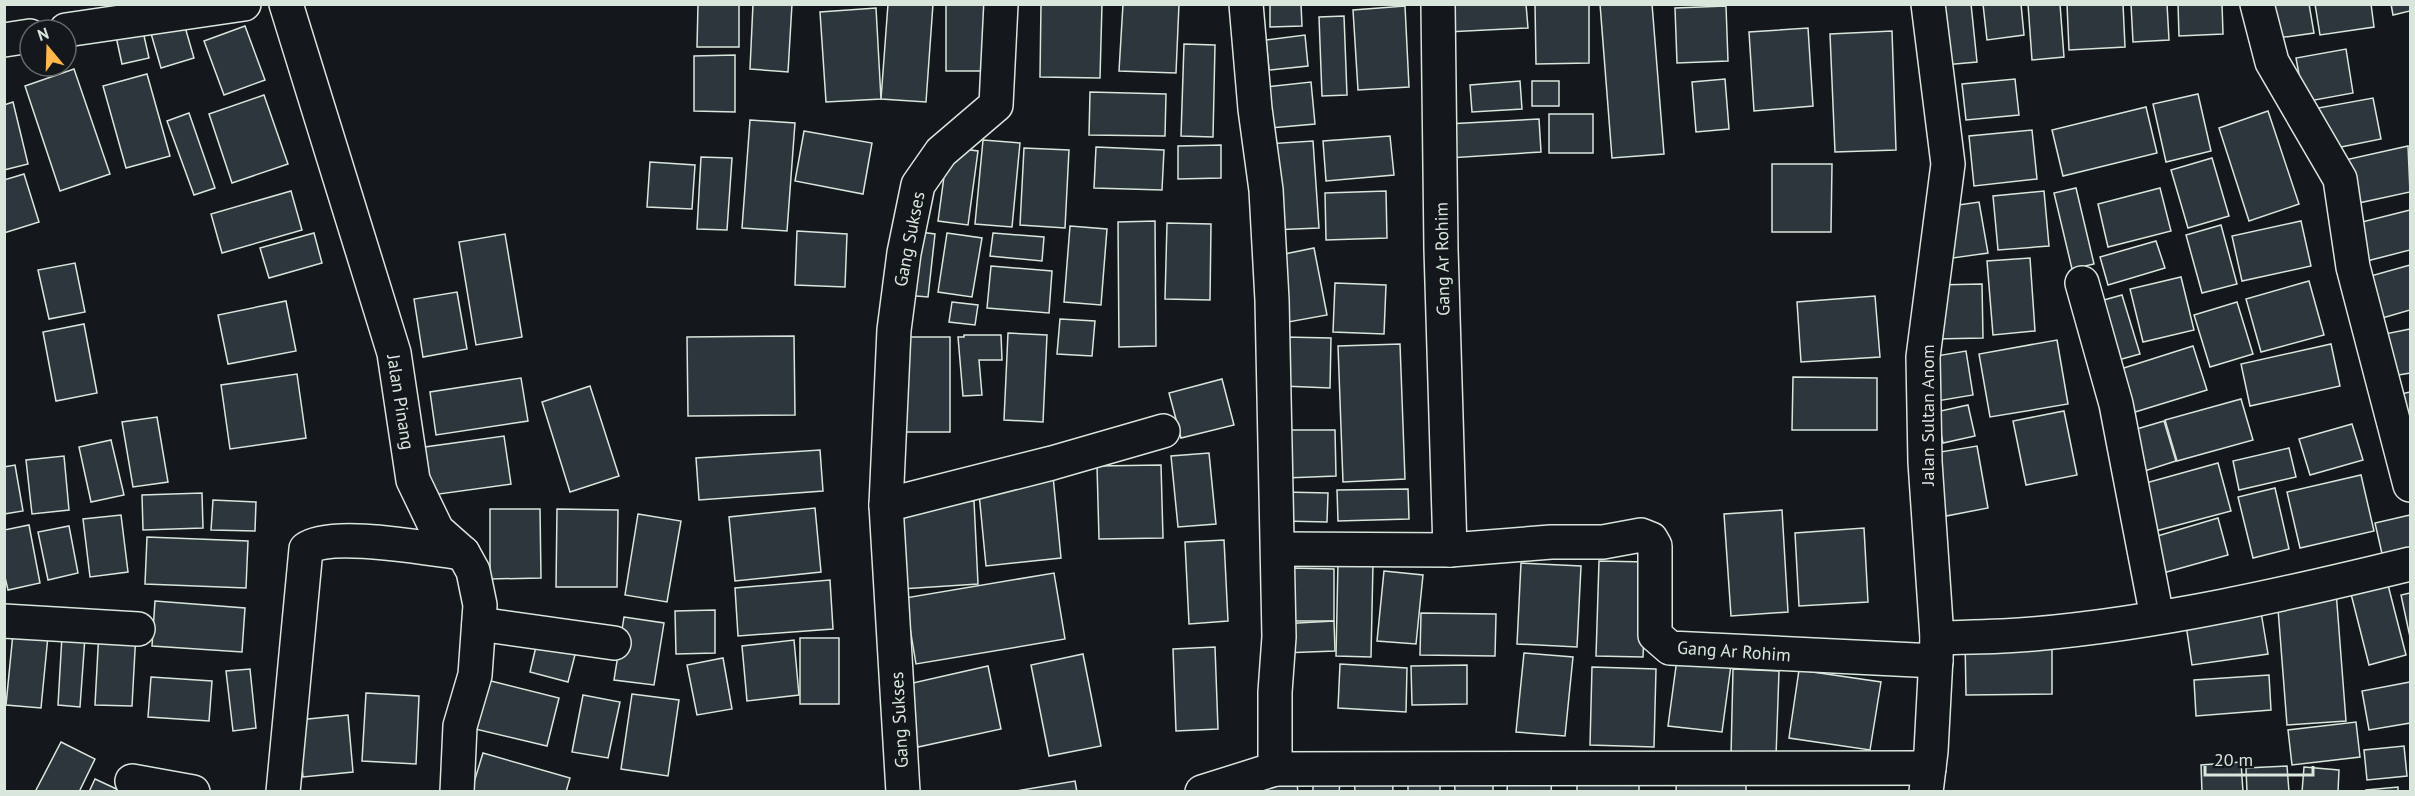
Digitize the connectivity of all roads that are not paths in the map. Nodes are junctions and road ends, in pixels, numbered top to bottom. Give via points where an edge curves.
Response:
1 (244, 4) edge
2 (286, 4) edge
3 (1001, 4) edge
4 (1246, 4) edge
5 (1438, 4) edge
6 (1928, 4) edge
7 (2257, 4) edge
8 (162, 10) edge
9 (78, 28) edge
10 (2082, 283) dead end
11 (1164, 431) dead end
12 (2410, 485) edge
13 (886, 505) junction
14 (1278, 549) junction
15 (1450, 550) junction
16 (462, 553) junction
17 (2410, 564) edge
18 (2157, 617) junction
19 (4, 621) edge
20 (479, 624) junction
21 (138, 629) dead end
22 (614, 643) dead end
23 (1936, 649) junction
24 (1275, 769) junction
25 (1927, 780) edge
26 (132, 781) dead end
27 (193, 792) edge
28 (283, 792) edge
29 (457, 792) edge
30 (903, 792) edge
31 (1202, 792) edge

1 - 8 main road
2 - 16 main road, Jalan Pinang via 394,353 414,480 437,530
3 - 13 main road, Gang Sukses via 996,105 941,152 918,185 894,330
4 - 14 main road via 1266,190
5 - 15 main road, Gang Ar Rohim
6 - 23 main road, Jalan Sultan Anom via 1948,164 1923,357
7 - 12 main road via 2272,62 2340,179 2353,267
8 - 9 main road
10 - 18 main road via 2116,404
11 - 13 main road via 1052,464
13 - 30 main road, Gang Sukses
14 - 15 main road, Gang Ar Rohim
14 - 24 main road
15 - 23 main road, Gang Ar Rohim via 1603,542 1641,535 1651,539 1654,546 1655,634 1670,648
16 - 20 main road, Jalan Pinang via 473,571 480,605
16 - 28 main road via 358,541 325,542 306,549
17 - 18 main road, Gang Ar Rohim via 2290,593
18 - 23 main road, Gang Ar Rohim
19 - 21 main road
20 - 22 main road
20 - 29 main road, Jalan Pinang via 475,675 460,726
23 - 25 main road, Jalan Sultan Anom
24 - 25 main road
24 - 31 main road
26 - 27 main road

